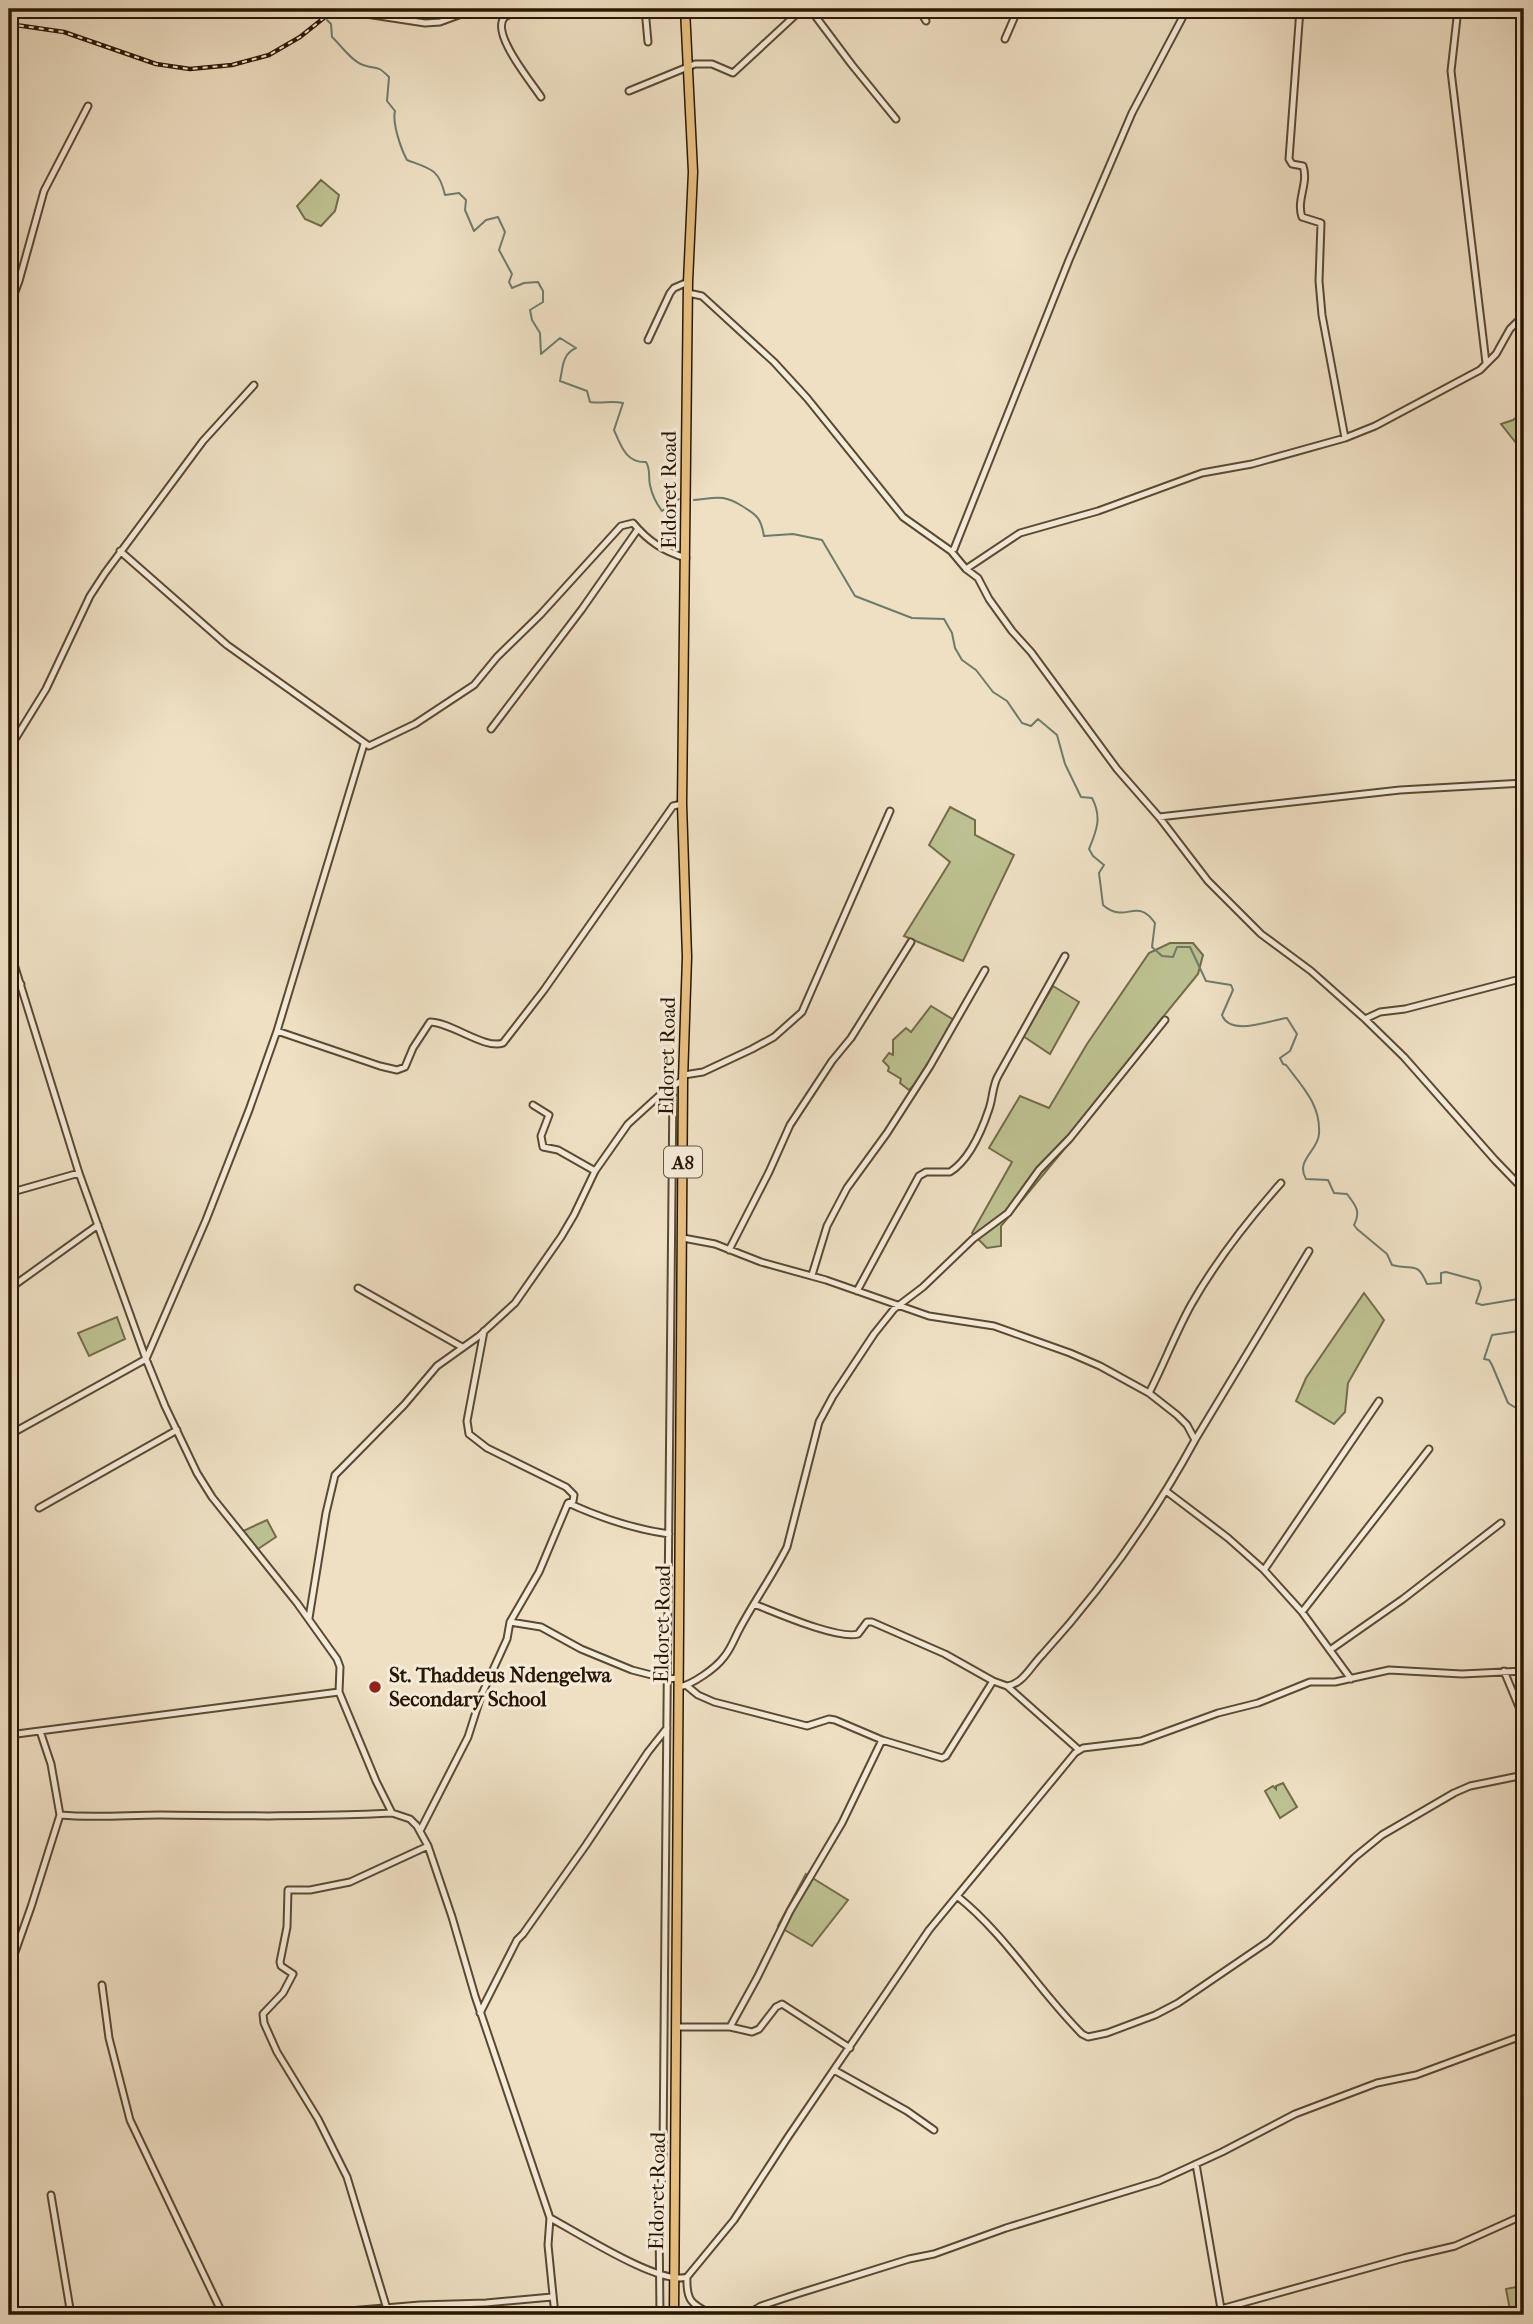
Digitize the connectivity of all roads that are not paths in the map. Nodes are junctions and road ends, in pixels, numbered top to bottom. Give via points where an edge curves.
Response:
1 (362, 9) edge
2 (475, 9) edge
3 (490, 9) edge
4 (525, 9) edge
5 (645, 9) edge
6 (685, 9) edge
7 (802, 9) edge
8 (810, 9) edge
9 (919, 9) edge
10 (1017, 9) edge
11 (1187, 9) edge
12 (1300, 9) edge
13 (1458, 9) edge
14 (509, 15) junction
15 (926, 21) dead end
16 (1005, 39) dead end
17 (648, 42) dead end
18 (689, 66) junction
19 (629, 91) dead end
20 (541, 97) dead end
21 (88, 106) dead end
22 (897, 119) dead end
23 (688, 282) junction
24 (688, 293) junction
25 (9, 307) edge
26 (1524, 315) edge
27 (648, 340) dead end
28 (1486, 363) junction
29 (254, 385) dead end
30 (1345, 438) junction
31 (638, 529) junction
32 (120, 551) junction
33 (951, 551) junction
34 (686, 558) junction
35 (966, 569) junction
36 (491, 729) dead end
37 (364, 744) junction
38 (9, 749) edge
39 (1524, 783) edge
40 (682, 804) junction
41 (890, 811) dead end
42 (1159, 817) junction
43 (911, 942) dead end
44 (9, 948) edge
45 (1065, 956) dead end
46 (985, 970) dead end
47 (1524, 978) edge
48 (22, 984) junction
49 (9, 987) edge
50 (1365, 1019) junction
51 (1165, 1020) dead end
52 (277, 1031) junction
53 (683, 1078) junction
54 (673, 1085) junction
55 (533, 1105) dead end
56 (595, 1171) junction
57 (79, 1173) junction
58 (1281, 1183) dead end
59 (1524, 1190) edge
60 (9, 1193) edge
61 (98, 1225) junction
62 (682, 1238) junction
63 (729, 1250) junction
64 (1309, 1251) dead end
65 (811, 1275) junction
66 (358, 1288) dead end
67 (9, 1289) edge
68 (858, 1291) junction
69 (899, 1306) junction
70 (484, 1331) junction
71 (462, 1347) junction
72 (146, 1359) junction
73 (1149, 1393) junction
74 (1379, 1401) dead end
75 (177, 1430) junction
76 (9, 1435) edge
77 (1195, 1440) junction
78 (1429, 1449) dead end
79 (1166, 1491) junction
80 (568, 1503) junction
81 (40, 1508) dead end
82 (1501, 1523) dead end
83 (669, 1534) junction
84 (1264, 1570) junction
85 (754, 1604) junction
86 (1302, 1612) junction
87 (309, 1619) junction
88 (510, 1622) junction
89 (1330, 1650) junction
90 (1504, 1671) junction
91 (1524, 1671) edge
92 (667, 1679) junction
93 (1351, 1679) junction
94 (993, 1681) junction
95 (682, 1683) junction
96 (1007, 1686) junction
97 (339, 1692) junction
98 (1524, 1719) edge
99 (667, 1728) junction
100 (40, 1731) junction
101 (9, 1735) edge
102 (883, 1740) junction
103 (1079, 1750) junction
104 (1524, 1775) edge
105 (392, 1813) junction
106 (60, 1815) junction
107 (421, 1829) junction
108 (428, 1846) junction
109 (957, 1896) junction
110 (9, 1969) edge
111 (102, 1985) dead end
112 (480, 2013) junction
113 (677, 2027) junction
114 (730, 2027) junction
115 (1516, 2038) dead end
116 (850, 2048) junction
117 (834, 2070) junction
118 (934, 2130) dead end
119 (9, 2142) edge
120 (1196, 2164) junction
121 (51, 2195) dead end
122 (9, 2214) edge
123 (1524, 2215) edge
124 (550, 2218) junction
125 (659, 2275) junction
126 (687, 2277) junction
127 (673, 2278) junction
128 (552, 2297) junction
129 (387, 2309) junction
130 (1222, 2309) junction
131 (71, 2315) edge
132 (223, 2315) edge
133 (301, 2315) edge
134 (555, 2315) edge
135 (637, 2315) edge
136 (660, 2315) edge
137 (674, 2315) edge
138 (713, 2315) edge
139 (746, 2315) edge
140 (1178, 2315) edge

1 - 2 street via 366,14 425,23
3 - 14 street
4 - 14 street
5 - 17 street
6 - 18 highway, Eldoret Road / A8
7 - 18 street via 733,74 712,64
8 - 22 street
9 - 15 street
10 - 16 street
11 - 33 street via 1127,125
12 - 30 street via 1289,159 1305,170 1302,218 1321,223 1322,315
13 - 28 street via 1451,71
14 - 20 street via 502,22 507,47
18 - 19 street
18 - 23 highway, Eldoret Road / A8 via 693,172
21 - 25 street via 44,191
23 - 24 highway, Eldoret Road / A8
23 - 27 street via 670,293
24 - 33 street via 702,296 774,362 903,517
24 - 34 highway, Eldoret Road / A8
26 - 28 street
28 - 30 street
29 - 32 street via 203,441
30 - 35 street via 1202,474 1020,533
31 - 34 street via 661,549
31 - 36 street
31 - 37 street via 630,522 621,526 464,694 372,746
32 - 37 street via 235,652
32 - 38 street via 90,596 46,689
33 - 35 street
34 - 40 highway, Eldoret Road / A8
35 - 42 street
37 - 52 street
39 - 42 street via 1400,790
40 - 52 street via 673,806 503,1043 493,1044 430,1021 405,1067 397,1070
40 - 53 highway, Eldoret Road / A8 via 687,957
41 - 53 street via 802,1012 774,1037
42 - 50 street via 1243,918
43 - 63 street via 790,1125
44 - 48 street
45 - 68 street via 992,1088 990,1107 967,1155 950,1172 926,1172 916,1179
46 - 65 street via 930,1066 847,1188 827,1226
47 - 50 street
48 - 49 street
48 - 57 street
50 - 59 street
51 - 69 street via 1008,1213
52 - 72 street via 206,1220
53 - 54 street
53 - 62 highway, Eldoret Road / A8
54 - 56 street via 636,1115
54 - 83 street
55 - 56 street via 549,1115 541,1136 543,1147 558,1150
56 - 70 street via 574,1215 523,1293
57 - 60 street
57 - 61 street
58 - 73 street via 1193,1301
61 - 67 street
61 - 72 street
62 - 63 street
62 - 95 highway, Eldoret Road / A8
63 - 65 street
64 - 77 street
65 - 68 street
66 - 71 street
68 - 69 street
69 - 73 street via 1018,1333 1100,1366
69 - 85 street via 874,1334 825,1409 787,1547
70 - 71 street
70 - 80 street via 468,1412 469,1434 487,1448 570,1489 574,1498
71 - 87 street via 437,1366 335,1475
72 - 75 street
72 - 76 street
73 - 77 street via 1177,1415
74 - 84 street
75 - 81 street
75 - 87 street via 212,1497
77 - 79 street
78 - 86 street
79 - 84 street
79 - 96 street via 1094,1596 1021,1680
80 - 83 street via 615,1523
80 - 88 street via 539,1572
82 - 89 street
83 - 92 street
84 - 86 street
85 - 94 street via 850,1635 872,1622
85 - 95 street via 724,1657
86 - 89 street
87 - 97 street via 337,1659
88 - 92 street via 541,1627 605,1660
88 - 107 street via 468,1737
89 - 93 street
90 - 91 street
90 - 93 street via 1389,1670
90 - 98 street
92 - 95 street
92 - 99 street
93 - 103 street via 1301,1685 1141,1741
94 - 96 street
94 - 102 street via 946,1756
95 - 102 street via 698,1695 735,1708 807,1726 835,1720
95 - 113 highway, Eldoret Road / A8
96 - 103 street
97 - 100 street
97 - 105 street
99 - 112 street via 516,1940
99 - 125 street
100 - 101 street
100 - 106 street
102 - 114 street
103 - 109 street
104 - 109 street via 1471,1786 1408,1819 1355,1857 1269,1941 1206,1986 1154,2015 1100,2035 1082,2034 996,1931
105 - 106 street via 263,1818
105 - 107 street
106 - 110 street
107 - 108 street
108 - 112 street
108 - 129 street via 350,1882 288,1890 280,1962 293,1974 263,2014 278,2052 347,2177
109 - 116 street
111 - 132 street via 109,2038 130,2120
112 - 124 street
113 - 114 street
113 - 127 highway, Eldoret Road / A8
114 - 116 street via 756,2031 782,2004
115 - 120 street via 1295,2114
116 - 117 street
117 - 118 street
117 - 126 street via 734,2220
119 - 122 street via 13,2188
120 - 130 street
120 - 139 street via 1131,2192 849,2277
121 - 131 street
123 - 130 street via 1455,2246
124 - 125 street
124 - 128 street
125 - 127 street
125 - 136 street
126 - 127 street
126 - 138 street via 690,2300
127 - 137 highway, Eldoret Road / A8
128 - 129 street
128 - 134 street
129 - 133 street
130 - 140 street
135 - 136 street

